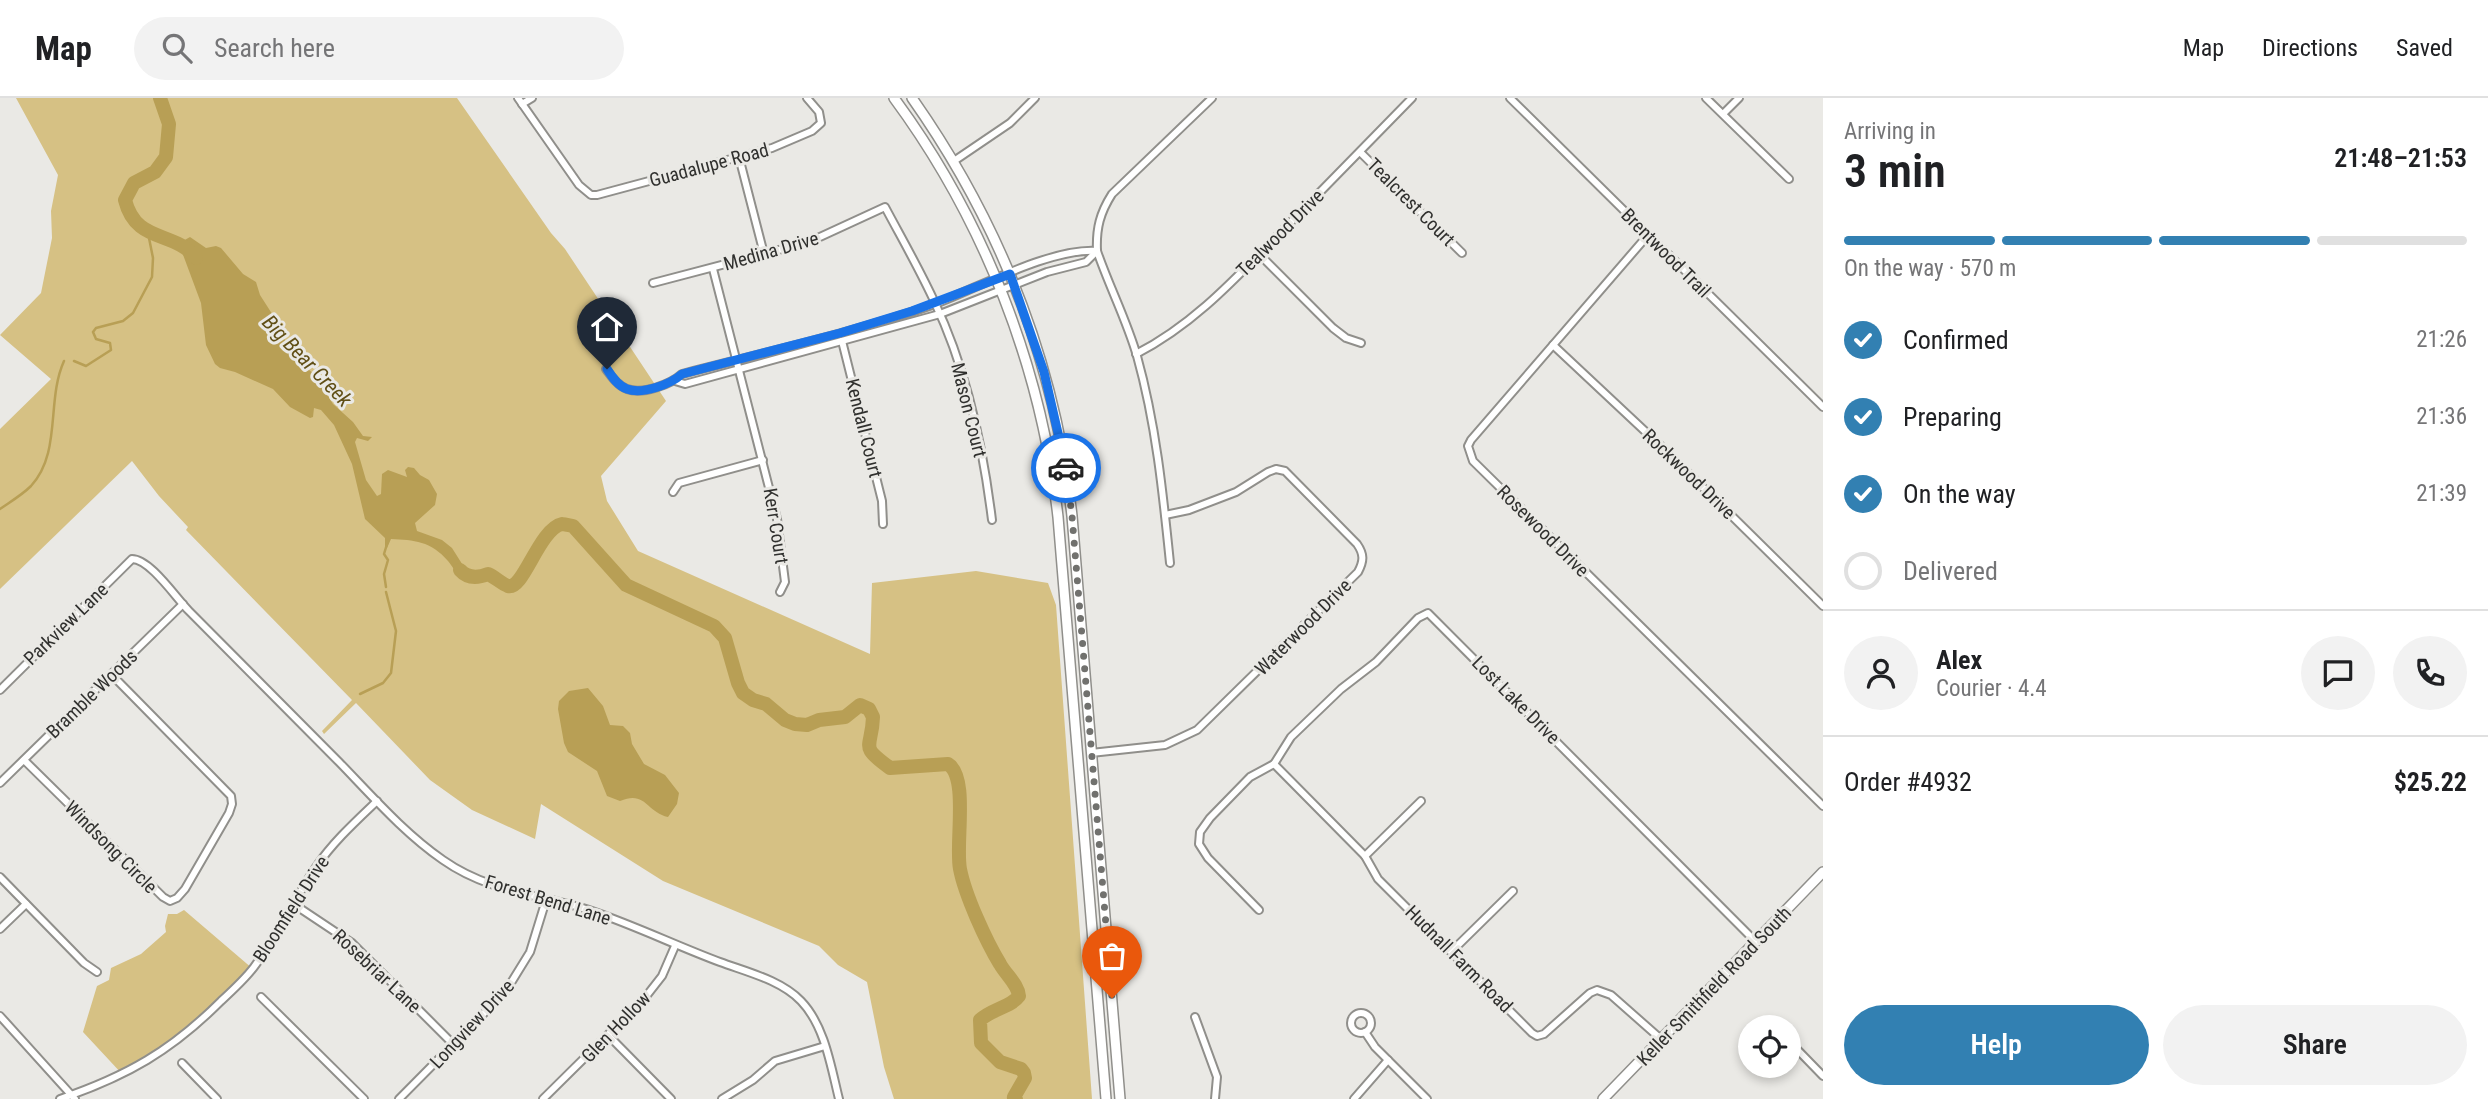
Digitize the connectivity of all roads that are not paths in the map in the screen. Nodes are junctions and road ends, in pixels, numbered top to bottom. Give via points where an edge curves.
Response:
1 (532, 98) edge
2 (807, 98) edge
3 (894, 98) edge
4 (912, 98) edge
5 (1035, 98) edge
6 (1212, 98) edge
7 (1412, 98) edge
8 (1510, 98) edge
9 (1706, 98) edge
10 (1739, 98) edge
11 (520, 101) edge
12 (1723, 114) junction
13 (1360, 152) junction
14 (739, 157) junction
15 (954, 161) junction
16 (1789, 179) dead end
17 (885, 207) joint
18 (1648, 235) junction
19 (1097, 251) junction
20 (1462, 253) dead end
21 (764, 254) junction
22 (1259, 254) junction
23 (1043, 261) junction
24 (713, 269) junction
25 (1047, 272) junction
26 (1010, 274) junction
27 (996, 279) junction
28 (653, 284) dead end
29 (1014, 286) junction
30 (966, 290) junction
31 (1001, 291) junction
32 (971, 302) junction
33 (935, 304) junction
34 (940, 314) junction
35 (840, 333) junction
36 (842, 342) junction
37 (1361, 343) dead end
38 (1553, 345) junction
39 (1136, 354) junction
40 (736, 360) junction
41 (607, 369) dead end
42 (739, 370) junction
43 (675, 381) junction
44 (1823, 407) edge
45 (763, 460) junction
46 (673, 492) dead end
47 (1165, 514) junction
48 (992, 520) dead end
49 (883, 524) dead end
50 (132, 559) joint
51 (1170, 563) dead end
52 (780, 592) dead end
53 (183, 604) junction
54 (1823, 606) edge
55 (112, 675) junction
56 (0, 690) edge
57 (1091, 753) junction
58 (24, 760) junction
59 (1274, 764) junction
60 (0, 783) edge
61 (377, 801) junction
62 (1422, 801) dead end
63 (1823, 806) edge
64 (1365, 856) junction
65 (1823, 872) edge
66 (0, 877) edge
67 (1513, 891) dead end
68 (546, 901) junction
69 (26, 904) junction
70 (295, 905) junction
71 (1259, 910) dead end
72 (0, 929) edge
73 (1756, 943) junction
74 (675, 946) junction
75 (1452, 951) junction
76 (97, 972) dead end
77 (261, 997) dead end
78 (0, 1016) edge
79 (1195, 1017) dead end
80 (1365, 1032) dead end
81 (608, 1035) junction
82 (1662, 1040) junction
83 (454, 1045) junction
84 (825, 1046) junction
85 (1801, 1053) edge
86 (1388, 1060) junction
87 (182, 1063) dead end
88 (1823, 1076) edge
89 (73, 1097) edge
90 (60, 1099) edge
91 (217, 1099) edge
92 (363, 1099) edge
93 (399, 1099) edge
94 (543, 1099) edge
95 (671, 1099) edge
96 (722, 1099) edge
97 (839, 1099) edge
98 (1106, 1099) edge
99 (1120, 1099) edge
100 (1216, 1099) edge
101 (1354, 1099) edge
102 (1427, 1099) edge
103 (1603, 1099) edge

1 - 11 street
2 - 14 street, Guadalupe Road via 819,112 821,123 812,131
3 - 27 main road via 958,197
4 - 15 main road
5 - 15 street via 1010,123
6 - 19 street via 1112,194 1101,211
7 - 13 street, Tealwood Drive
8 - 18 street, Brentwood Trail
9 - 12 street
10 - 12 street
11 - 14 street, Guadalupe Road via 579,185 591,195
12 - 16 street
13 - 20 street, Tealcrest Court
13 - 22 street, Tealwood Drive
14 - 21 street
15 - 26 main road
17 - 21 street, Medina Drive via 809,242
17 - 33 street, Mason Court
18 - 38 street, Rosewood Drive
18 - 44 street, Brentwood Trail
19 - 23 street via 1083,250
19 - 25 street via 1086,262
19 - 39 street
21 - 24 street, Medina Drive
22 - 37 street via 1333,328
22 - 39 street, Tealwood Drive via 1188,323
23 - 25 street
23 - 26 street
24 - 28 street, Medina Drive
24 - 40 street, Kerr Court
25 - 29 street
26 - 27 street
26 - 29 main road
27 - 30 street
27 - 31 main road
29 - 31 street
29 - 57 main road via 1064,452
30 - 32 street
30 - 33 street
31 - 32 street
31 - 98 main road via 1035,393 1054,481
32 - 34 street
33 - 34 street, Mason Court
33 - 35 street
34 - 36 street
34 - 48 street, Mason Court via 974,421
35 - 36 street, Kendall Court
35 - 40 street
36 - 42 street
36 - 49 street, Kendall Court via 882,501
38 - 54 street, Rockwood Drive
38 - 63 street, Rosewood Drive via 1471,440 1468,446 1473,461
39 - 47 street via 1157,450
40 - 42 street, Kerr Court
40 - 43 street via 682,374
41 - 43 street via 616,382 630,390
42 - 43 street via 685,384
42 - 45 street, Kerr Court
45 - 46 street via 679,483
45 - 52 street, Kerr Court via 778,519 785,582
47 - 51 street
47 - 57 street, Waterwood Drive via 1236,492 1276,469 1285,471 1357,544 1363,563 1197,730 1165,746
50 - 53 street, Forest Bend Lane via 149,566
50 - 56 street, Parkview Lane
53 - 55 street, Bramble Woods
53 - 61 street, Forest Bend Lane
55 - 58 street, Bramble Woods
55 - 58 street, Windsong Circle via 231,796 229,813 177,898 170,901 148,884
57 - 99 main road
58 - 60 street, Bramble Woods
59 - 64 street, Hudnall Farm Road
59 - 71 street via 1250,777 1200,832 1199,844 1208,858
59 - 73 street, Lost Lake Drive via 1291,737 1428,613
61 - 68 street, Forest Bend Lane via 454,867 499,888
61 - 70 street, Bloomfield Drive via 335,842
62 - 64 street
64 - 75 street, Hudnall Farm Road via 1378,879
65 - 73 main road, Keller Smithfield Road South
66 - 69 street
67 - 75 street
68 - 74 street, Forest Bend Lane via 595,912
68 - 83 street, Longview Drive via 517,976
69 - 72 street
69 - 76 street
70 - 83 street, Rosebriar Lane via 352,943
70 - 89 street, Bloomfield Drive via 253,969 196,1025 133,1070
73 - 82 main road, Keller Smithfield Road South
74 - 81 street, Glen Hollow via 656,985
74 - 84 street, Forest Bend Lane via 794,995 809,1011
75 - 82 street, Hudnall Farm Road via 1537,1035 1597,990 1611,995
77 - 92 street
78 - 89 street
79 - 100 street via 1217,1077
80 - 86 street
81 - 94 street, Glen Hollow
81 - 95 street
82 - 103 main road, Keller Smithfield Road South
83 - 93 street, Longview Drive
84 - 96 street via 775,1061
84 - 97 street, Forest Bend Lane
85 - 88 street
86 - 101 street
86 - 102 street
87 - 91 street
89 - 90 street, Bloomfield Drive

